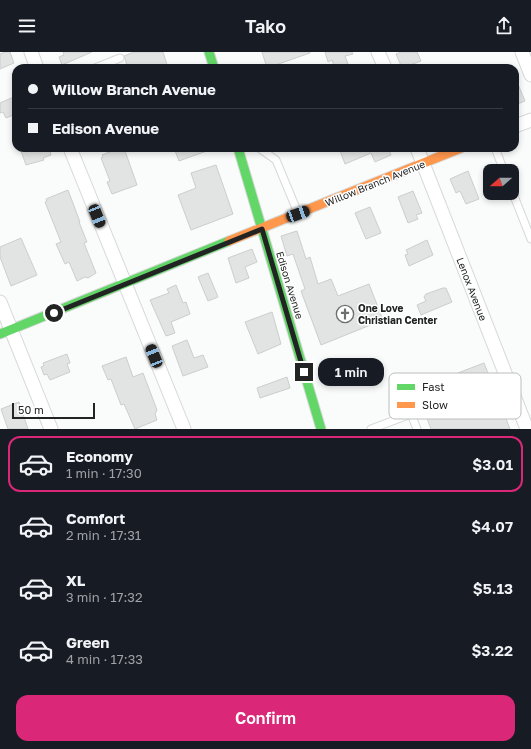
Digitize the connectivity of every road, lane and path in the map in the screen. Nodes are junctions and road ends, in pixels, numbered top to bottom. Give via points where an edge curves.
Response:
1 (31, 52) edge
2 (209, 52) edge
3 (378, 52) edge
4 (522, 52) edge
5 (120, 58) dead end
6 (36, 64) edge
7 (105, 64) edge
8 (213, 64) edge
9 (383, 64) edge
10 (531, 75) edge
11 (531, 120) edge
12 (519, 124) edge
13 (72, 152) edge
14 (239, 152) edge
15 (265, 152) edge
16 (419, 152) edge
17 (451, 152) edge
18 (497, 152) edge
19 (423, 163) junction
20 (501, 164) edge
21 (516, 200) edge
22 (298, 214) junction
23 (262, 229) junction
24 (531, 239) edge
25 (125, 284) junction
26 (0, 302) edge
27 (6, 332) edge
28 (506, 373) edge
29 (521, 411) edge
30 (397, 419) edge
31 (413, 419) edge
32 (51, 429) edge
33 (184, 429) edge
34 (322, 429) edge
35 (370, 429) edge
36 (417, 429) edge
37 (528, 429) edge

1 - 6 street
2 - 8 street
3 - 9 street
4 - 10 street
5 - 7 lane
11 - 12 street
13 - 25 street
14 - 23 street, Edison Avenue
15 - 22 lane via 276,160
16 - 19 street, Lenox Avenue
17 - 19 street, Willow Branch Avenue
18 - 20 lane
19 - 22 street, Willow Branch Avenue
19 - 28 street, Lenox Avenue
21 - 24 lane
22 - 23 street, Willow Branch Avenue
23 - 25 street, Willow Branch Avenue
23 - 34 street, Edison Avenue
25 - 27 street, Willow Branch Avenue
25 - 33 street
26 - 27 street
27 - 32 street
29 - 37 street, Lenox Avenue
30 - 35 lane
31 - 36 lane

